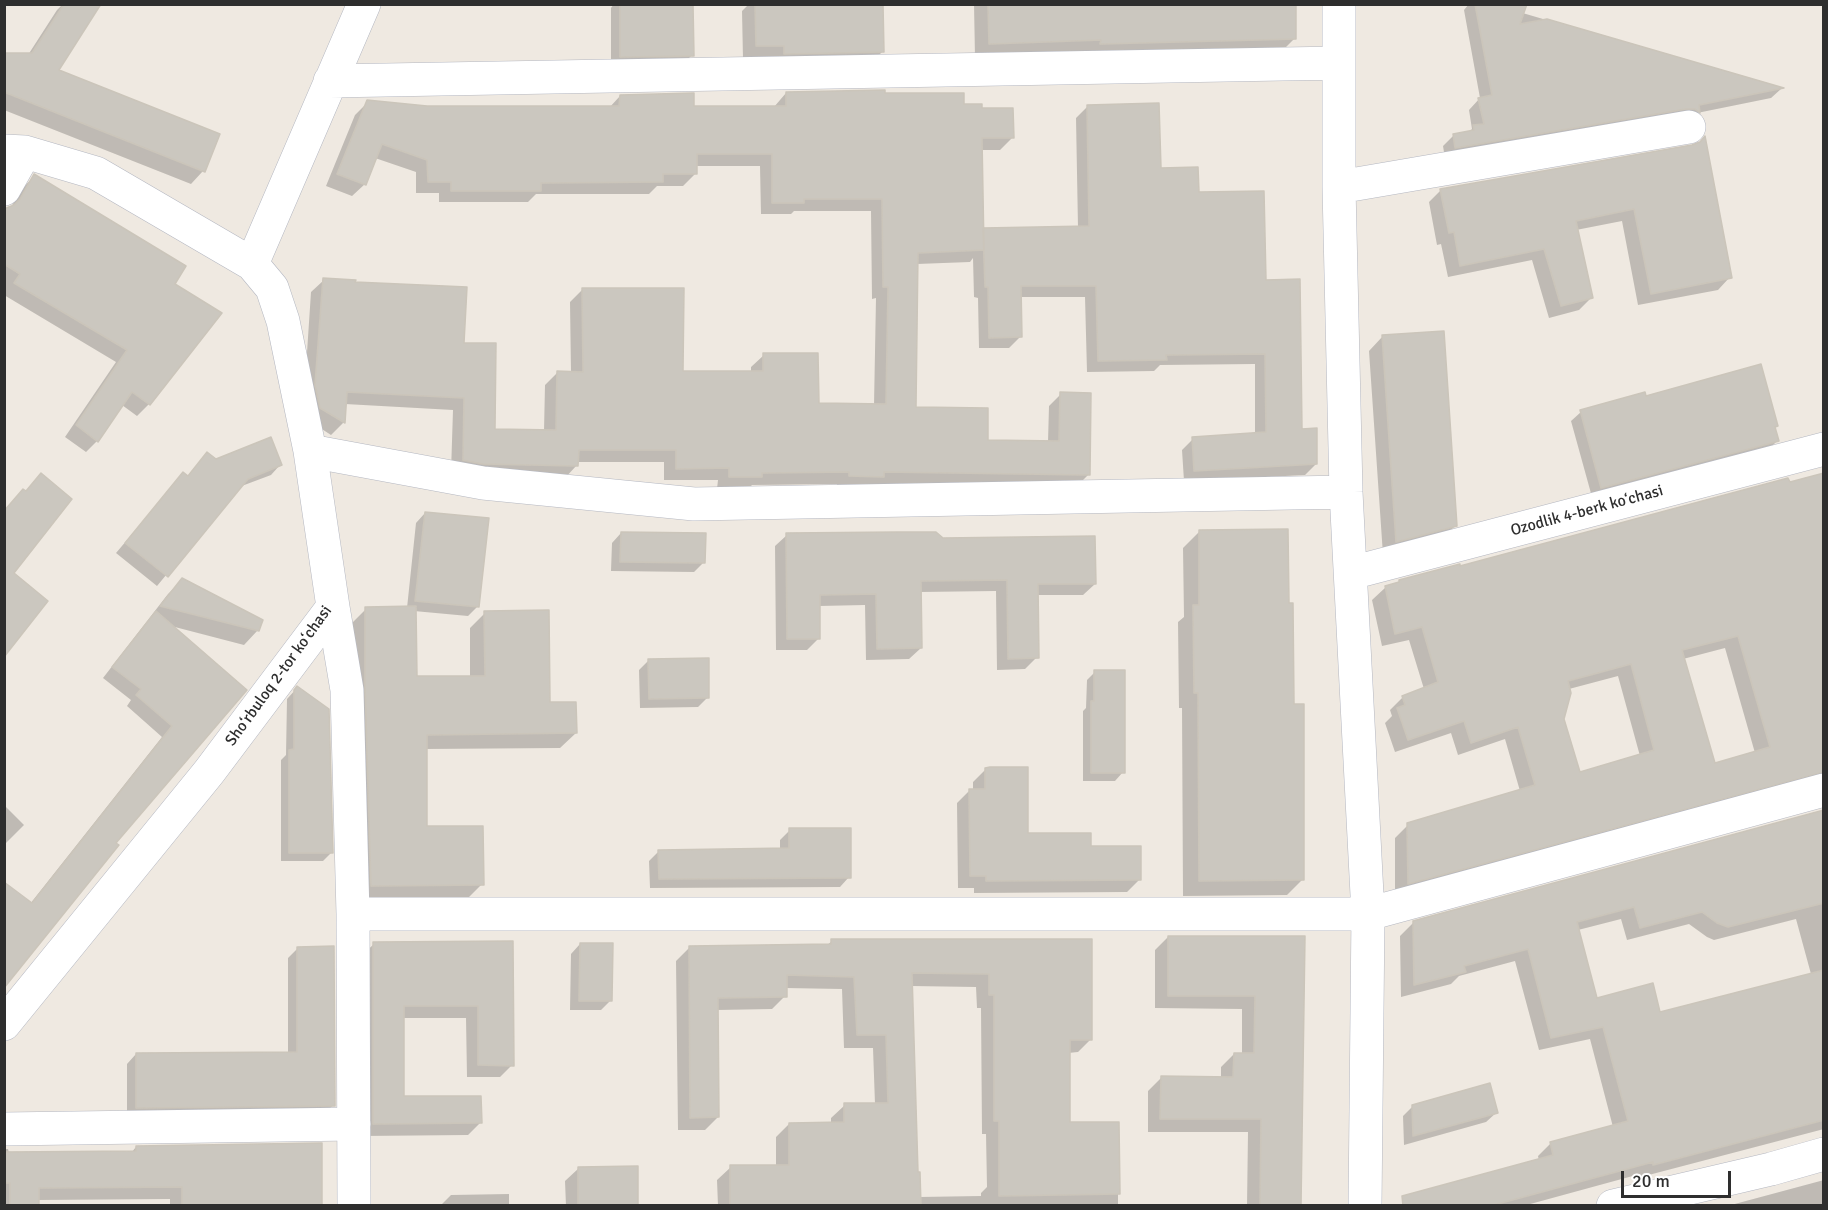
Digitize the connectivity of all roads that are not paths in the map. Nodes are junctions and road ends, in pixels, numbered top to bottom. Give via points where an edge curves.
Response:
1 (364, 4) edge
2 (1339, 4) edge
3 (1339, 63) junction
4 (330, 81) junction
5 (1689, 127) dead end
6 (14, 151) edge
7 (1339, 187) junction
8 (4, 189) edge
9 (252, 264) junction
10 (1824, 449) edge
11 (310, 451) junction
12 (1346, 492) junction
13 (1351, 573) junction
14 (333, 607) junction
15 (1824, 790) edge
16 (353, 914) junction
17 (1368, 914) junction
18 (4, 1024) edge
19 (354, 1124) junction
20 (4, 1129) edge
21 (1824, 1154) edge
22 (354, 1206) edge
23 (1365, 1206) edge
24 (1613, 1206) edge

1 - 4 street
2 - 3 street
3 - 4 street
3 - 7 street
4 - 9 street
5 - 7 street
6 - 8 street
6 - 9 street, Shoʻrbuloq 2-tor koʻchasi via 96,173
7 - 12 street
9 - 11 street, Shoʻrbuloq 2-tor koʻchasi via 272,288 283,321
10 - 13 street, Ozodlik 4-berk koʻchasi
11 - 12 street via 483,483 694,504
11 - 14 street, Shoʻrbuloq 2-tor koʻchasi
12 - 13 street
13 - 17 street
14 - 16 street via 347,690
14 - 18 street, Shoʻrbuloq 2-tor koʻchasi via 209,772
15 - 17 street
16 - 17 street
16 - 19 street
17 - 23 street
19 - 20 street
19 - 22 street
21 - 24 street

